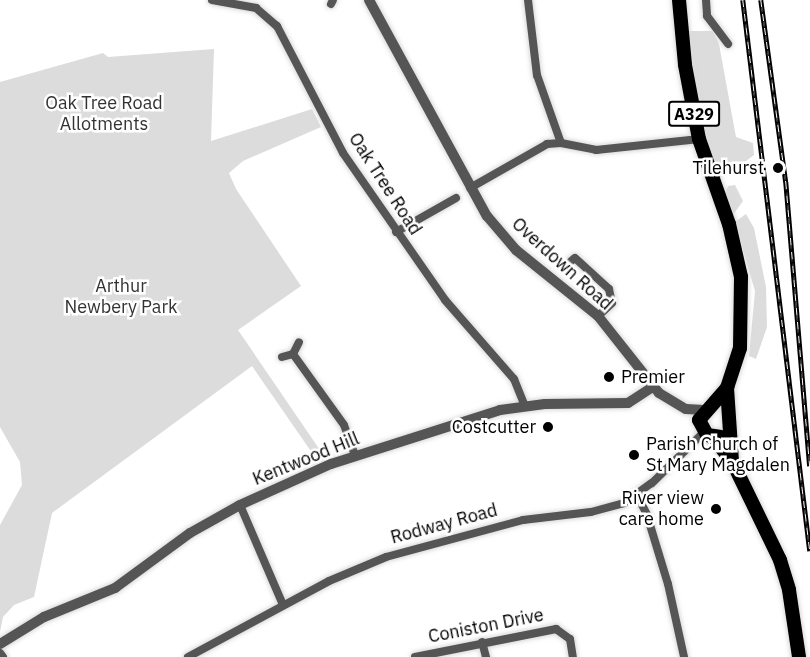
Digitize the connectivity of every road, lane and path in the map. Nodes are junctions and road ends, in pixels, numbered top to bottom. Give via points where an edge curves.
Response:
1 (212, 0) edge
2 (369, 0) edge
3 (528, 0) edge
4 (679, 0) edge
5 (706, 0) edge
6 (728, 44) dead end
7 (699, 139) junction
8 (561, 143) junction
9 (470, 188) junction
10 (456, 198) dead end
11 (396, 232) junction
12 (570, 262) dead end
13 (598, 316) junction
14 (299, 342) dead end
15 (293, 354) junction
16 (282, 357) dead end
17 (653, 387) junction
18 (727, 388) junction
19 (525, 406) junction
20 (706, 408) junction
21 (686, 409) junction
22 (730, 422) junction
23 (706, 431) junction
24 (355, 456) junction
25 (732, 461) junction
26 (637, 495) junction
27 (240, 505) junction
28 (283, 605) junction
29 (483, 642) junction
30 (0, 644) edge
31 (0, 652) edge
32 (3, 657) edge
33 (188, 657) edge
34 (416, 657) edge
35 (486, 657) edge
36 (573, 657) edge
37 (684, 657) edge
38 (799, 657) edge

1 - 11 street, Oak Tree Road via 256,8 277,26 343,153
2 - 9 street, Overdown Road
3 - 8 street via 537,75
4 - 7 main road, A329 via 685,65
5 - 6 street via 707,16
7 - 8 street via 596,150
7 - 18 main road, A329 via 729,224 741,277 740,348
8 - 9 street via 547,144
9 - 13 street, Overdown Road via 487,216 516,250
10 - 11 street
11 - 19 street, Oak Tree Road via 445,300 514,379
12 - 13 street via 575,258 609,289 612,303
13 - 17 street, Overdown Road
14 - 15 street
15 - 16 street
15 - 24 street via 344,425
17 - 19 street, Kentwood Hill via 628,403
17 - 21 street, Overdown Road
18 - 20 main road, A329
18 - 22 main road, A329
19 - 24 street, Kentwood Hill via 453,423
20 - 21 street
20 - 22 main road via 720,407
20 - 23 main road
21 - 23 street, Overdown Road
22 - 23 main road via 723,436
22 - 25 main road, A329
23 - 25 main road, A329
23 - 26 street, Rodway Road
24 - 27 street, Kentwood Hill
25 - 38 main road, A329 via 780,560 789,590
26 - 28 street, Rodway Road via 609,508 523,520 450,537 377,561
26 - 37 street via 648,515
27 - 28 street
27 - 30 street, Kentwood Hill via 190,533 115,588 44,617
28 - 33 street, Rodway Road
29 - 34 street, Coniston Drive
29 - 35 street
29 - 36 street, Coniston Drive via 556,629 570,639
31 - 32 street

